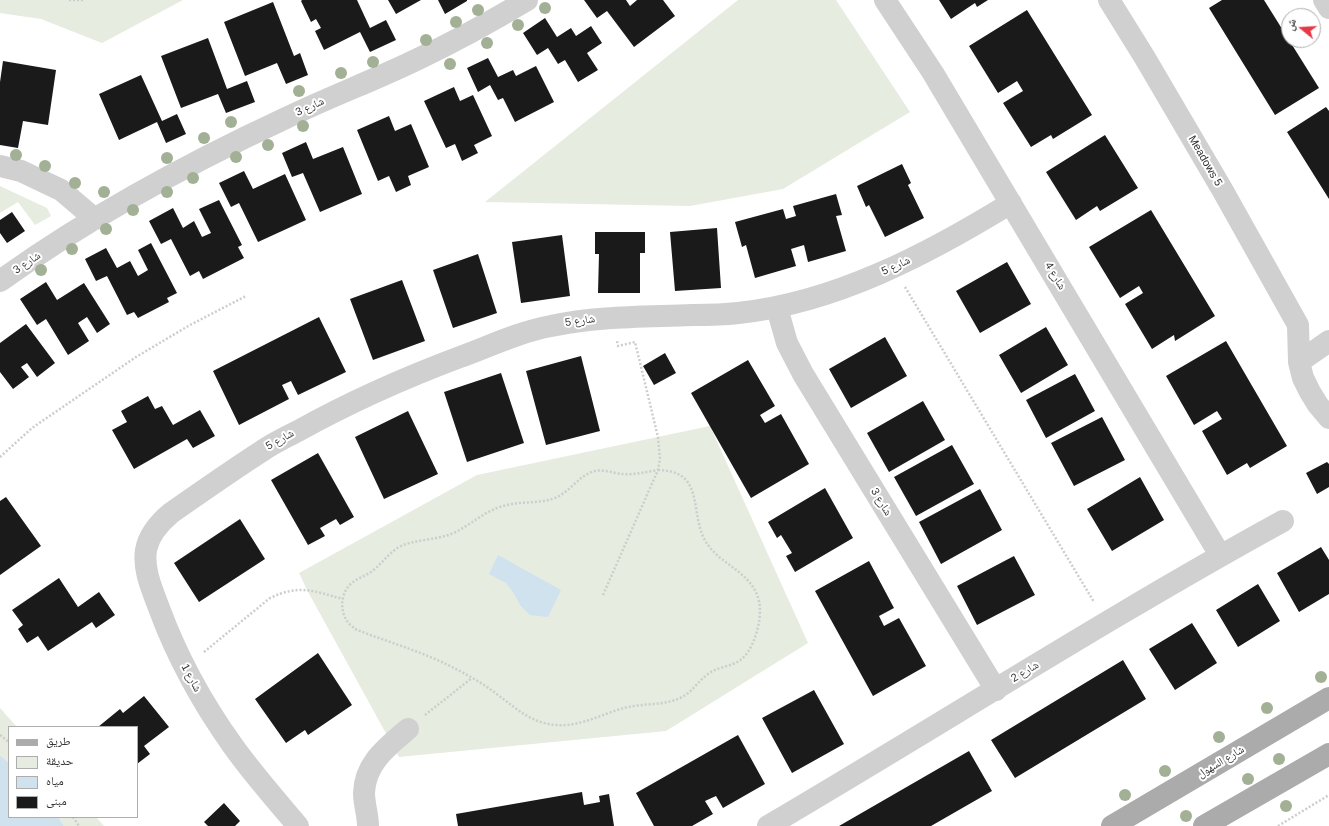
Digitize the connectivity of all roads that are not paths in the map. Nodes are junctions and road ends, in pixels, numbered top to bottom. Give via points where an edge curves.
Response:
1 (527, 0) edge
2 (885, 0) edge
3 (1109, 0) edge
4 (1324, 0) edge
5 (1329, 8) edge
6 (0, 166) edge
7 (1011, 203) junction
8 (95, 220) junction
9 (0, 281) edge
10 (777, 308) junction
11 (1298, 325) junction
12 (1329, 340) edge
13 (1299, 362) junction
14 (1329, 418) edge
15 (171, 513) joint
16 (1283, 521) dead end
17 (1220, 555) junction
18 (996, 690) junction
19 (1329, 698) edge
20 (408, 729) road end
21 (1329, 754) edge
22 (298, 826) edge
23 (368, 826) edge
24 (768, 826) edge
25 (1112, 826) edge
26 (1204, 826) edge

1 - 8 street, شارع 3 via 481,28 418,59 221,150 157,183
2 - 7 street, شارع 4 via 933,73
3 - 11 street, Meadows 5 via 1219,184
4 - 5 street
6 - 8 street via 21,171 61,190
7 - 10 street, شارع 5 via 967,230 894,268 826,294
7 - 17 street, شارع 4
8 - 9 street, شارع 3
10 - 15 street, شارع 5 via 735,314 580,320 518,335 430,368 318,420 263,450
10 - 18 street, شارع 3 via 787,343 803,374
11 - 12 street via 1310,328
11 - 13 street, Meadows 5
12 - 13 street
13 - 14 street, Meadows 5 via 1310,392
15 - 22 street, شارع 1 via 160,522 151,535 146,549 145,564 165,623 208,709 234,748
16 - 17 street, شارع 2
17 - 18 street, شارع 2
18 - 24 street, شارع 2
19 - 25 main road, شارع السهول
20 - 23 street via 374,761 367,776 364,807
21 - 26 main road

